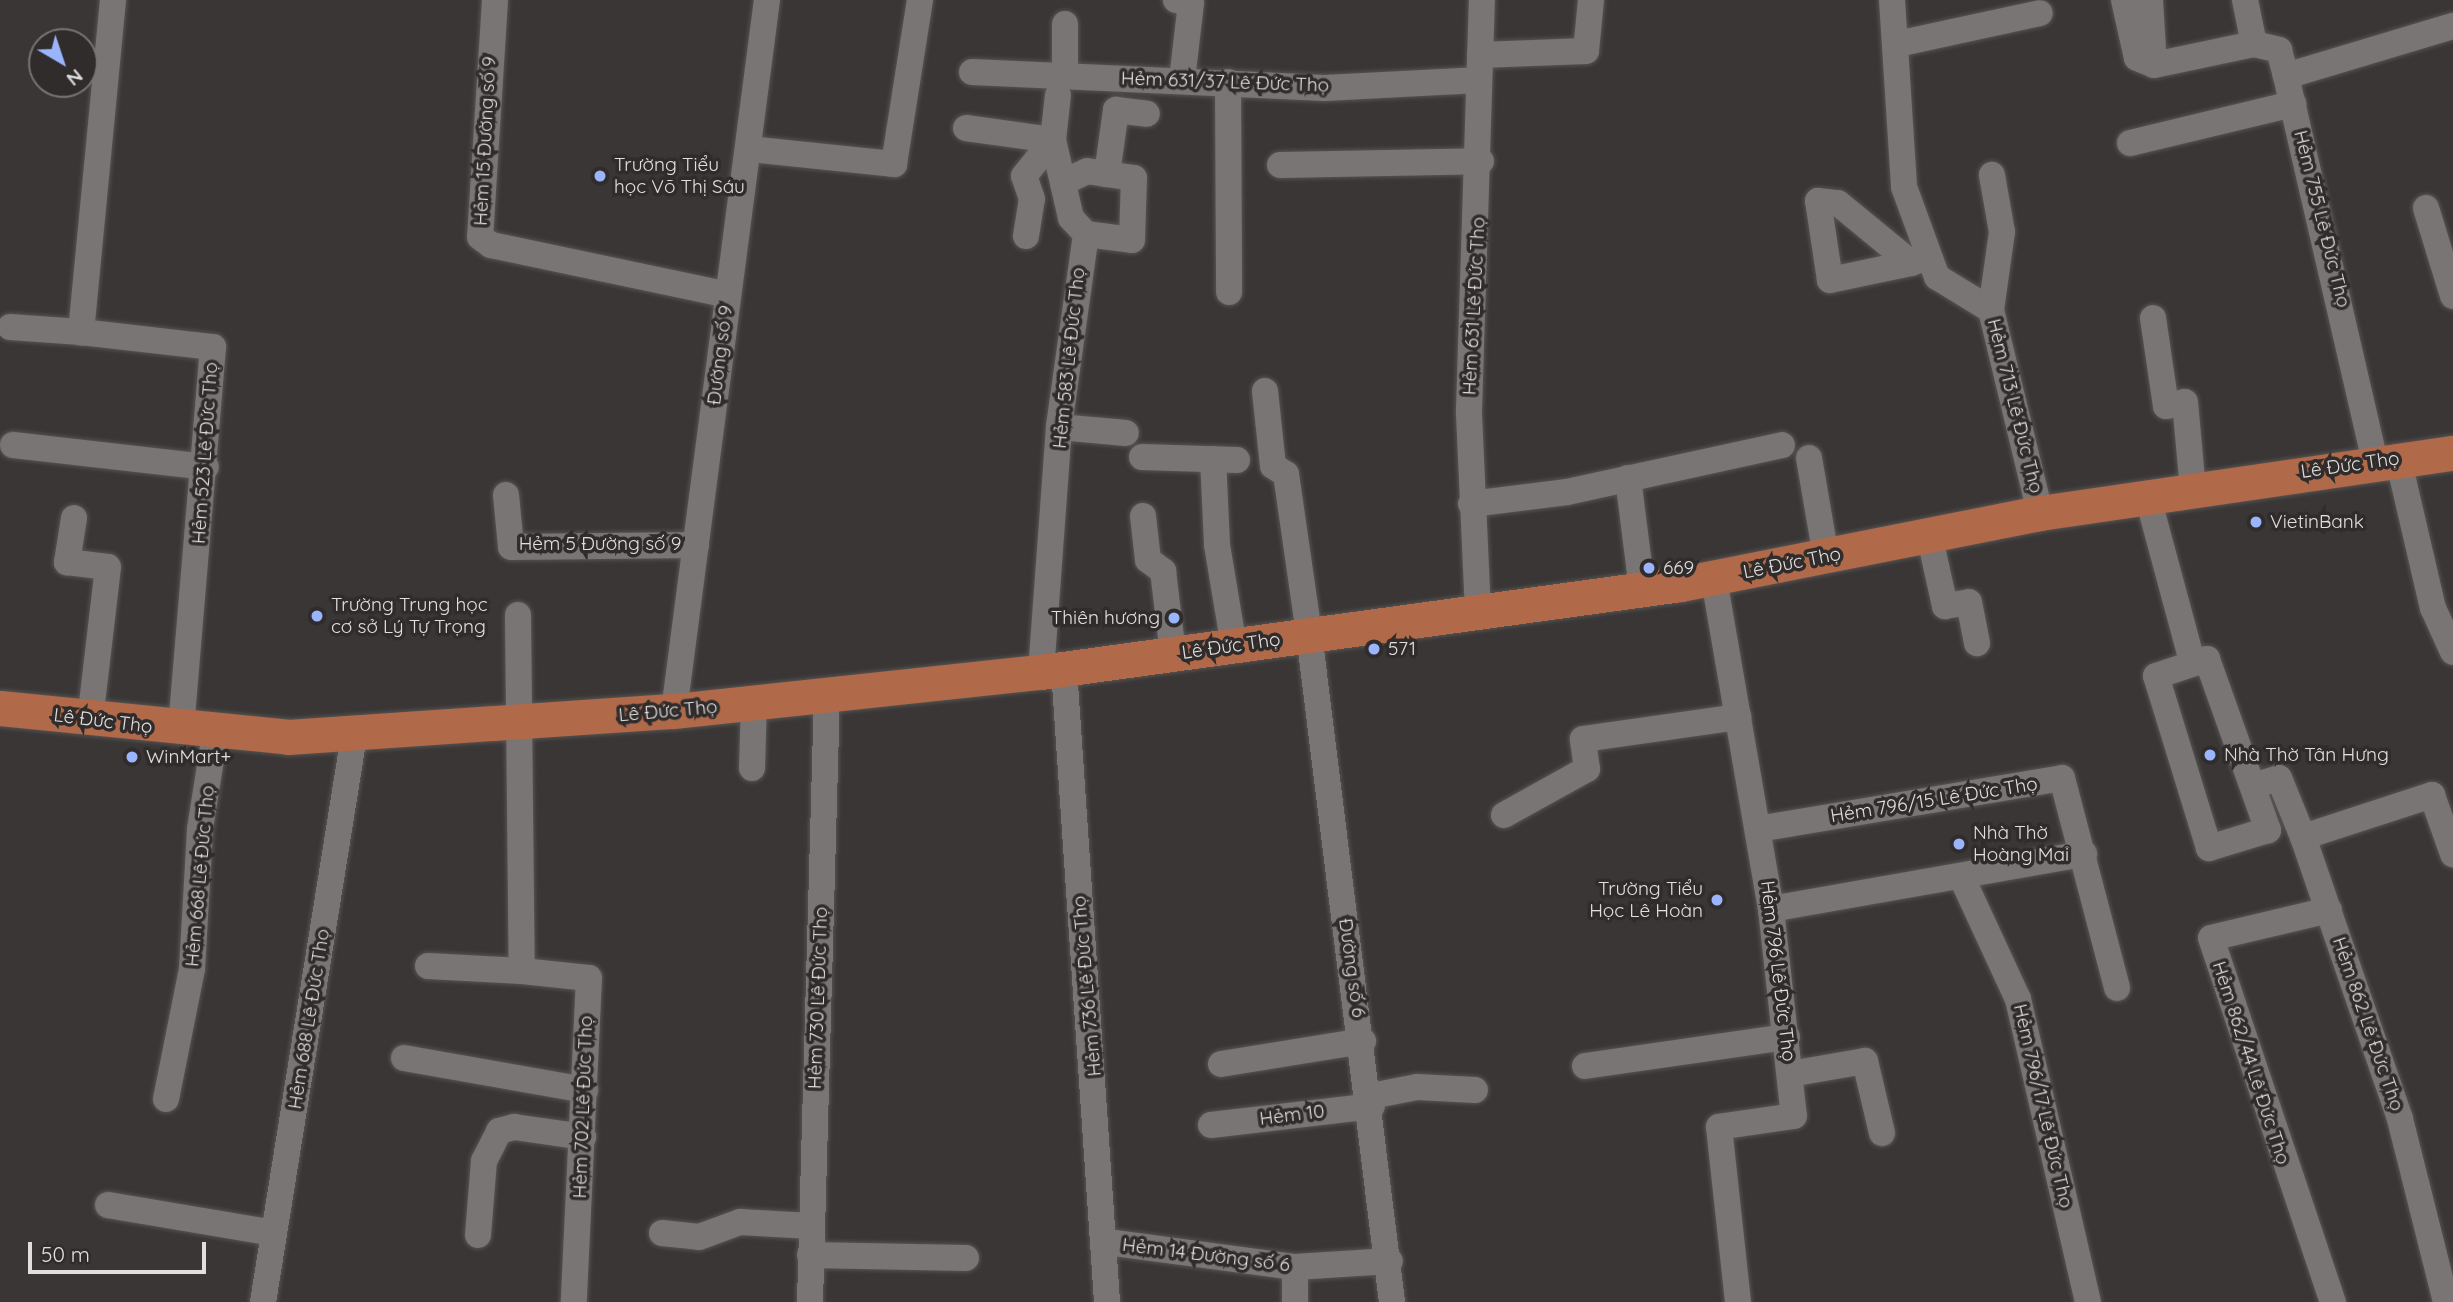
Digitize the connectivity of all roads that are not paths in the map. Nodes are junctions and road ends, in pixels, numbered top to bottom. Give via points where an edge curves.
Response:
1 (113, 0) edge
2 (495, 0) edge
3 (766, 0) edge
4 (920, 0) edge
5 (1177, 0) edge
6 (1482, 0) edge
7 (1591, 0) edge
8 (1892, 0) edge
9 (2124, 0) edge
10 (2150, 0) edge
11 (2245, 0) edge
12 (2040, 13) dead end
13 (1065, 24) dead end
14 (2453, 26) edge
15 (1898, 44) junction
16 (2254, 44) junction
17 (2154, 65) junction
18 (1479, 68) junction
19 (972, 72) dead end
20 (2286, 76) junction
21 (1181, 80) junction
22 (1227, 82) junction
23 (1061, 86) junction
24 (2293, 104) junction
25 (1147, 114) dead end
26 (966, 128) dead end
27 (1053, 140) junction
28 (2130, 143) dead end
29 (749, 149) junction
30 (1481, 162) junction
31 (1280, 165) dead end
32 (1107, 174) junction
33 (1992, 175) dead end
34 (1066, 181) junction
35 (2426, 208) dead end
36 (1086, 234) junction
37 (1026, 236) dead end
38 (1229, 292) dead end
39 (728, 295) junction
40 (2453, 296) edge
41 (1991, 310) junction
42 (2153, 318) dead end
43 (10, 327) dead end
44 (81, 332) junction
45 (1265, 391) dead end
46 (1059, 427) junction
47 (1126, 433) dead end
48 (13, 445) dead end
49 (1782, 445) dead end
50 (2453, 453) edge
51 (1142, 457) dead end
52 (1809, 458) dead end
53 (2386, 459) junction
54 (206, 467) junction
55 (1628, 478) junction
56 (2193, 490) junction
57 (506, 495) dead end
58 (2148, 498) junction
59 (1471, 504) junction
60 (2040, 513) junction
61 (1143, 516) dead end
62 (74, 517) dead end
63 (1929, 534) junction
64 (696, 545) junction
65 (1826, 556) junction
66 (1714, 579) junction
67 (1642, 589) junction
68 (1478, 612) junction
69 (518, 615) dead end
70 (1309, 634) junction
71 (1977, 643) dead end
72 (1234, 648) junction
73 (2453, 652) edge
74 (1173, 654) junction
75 (2192, 661) junction
76 (1053, 671) junction
77 (828, 695) junction
78 (754, 702) junction
79 (0, 708) edge
80 (674, 711) junction
81 (1738, 717) junction
82 (90, 720) junction
83 (517, 723) junction
84 (198, 732) junction
85 (354, 736) junction
86 (752, 768) dead end
87 (2253, 786) junction
88 (1504, 815) dead end
89 (1758, 829) junction
90 (2303, 837) junction
91 (2453, 854) edge
92 (2084, 855) junction
93 (1962, 878) junction
94 (1771, 909) junction
95 (2329, 910) junction
96 (428, 966) dead end
97 (522, 971) junction
98 (2117, 988) dead end
99 (1787, 1037) junction
100 (1363, 1041) junction
101 (404, 1058) dead end
102 (1221, 1064) dead end
103 (1584, 1066) dead end
104 (1790, 1074) junction
105 (585, 1090) junction
106 (1475, 1090) dead end
107 (166, 1099) dead end
108 (1371, 1101) junction
109 (1211, 1125) dead end
110 (1882, 1133) dead end
111 (583, 1137) junction
112 (108, 1205) dead end
113 (811, 1226) junction
114 (274, 1233) junction
115 (662, 1233) dead end
116 (478, 1235) dead end
117 (1107, 1242) junction
118 (2445, 1254) edge
119 (810, 1255) junction
120 (966, 1258) dead end
121 (1390, 1261) junction
122 (1295, 1267) junction
123 (263, 1302) edge
124 (574, 1302) edge
125 (810, 1302) edge
126 (1107, 1302) edge
127 (1295, 1302) edge
128 (1392, 1302) edge
129 (1738, 1302) edge
130 (2088, 1302) edge
131 (2333, 1302) edge
132 (2446, 1302) edge

1 - 44 street
2 - 39 street, Hẻm 15 Đường số 9 via 480,237 491,245
3 - 29 street, Đường số 9
4 - 29 street via 894,164
5 - 21 street via 1191,2
6 - 18 street, Hẻm 631 Lê Đức Thọ
7 - 18 street, Hẻm 631/37 Lê Đức Thọ via 1586,51
8 - 15 street, Hẻm 713 Lê Đức Thọ
9 - 17 street via 2137,58
10 - 17 street
11 - 16 street
12 - 15 street
13 - 23 street
14 - 20 street
15 - 41 street, Hẻm 713 Lê Đức Thọ via 1903,187 1920,260 1937,277
16 - 17 street
16 - 20 street, Hẻm 755 Lê Đức Thọ via 2279,50
18 - 22 street, Hẻm 631/37 Lê Đức Thọ via 1325,88
18 - 30 street, Hẻm 631 Lê Đức Thọ
19 - 23 street, Hẻm 631/37 Lê Đức Thọ
20 - 24 street, Hẻm 755 Lê Đức Thọ
21 - 22 street, Hẻm 631/37 Lê Đức Thọ
21 - 23 street, Hẻm 631/37 Lê Đức Thọ
22 - 38 street
23 - 27 street
24 - 28 street
24 - 53 street, Hẻm 755 Lê Đức Thọ
25 - 32 street via 1116,110
26 - 27 street
27 - 34 street
27 - 37 street via 1024,176 1032,200
29 - 39 street, Đường số 9
30 - 31 street
30 - 59 street, Hẻm 631 Lê Đức Thọ
32 - 34 street via 1087,171
32 - 36 street via 1134,178 1132,240
33 - 41 street via 2002,232
34 - 36 street via 1071,218
35 - 40 street
36 - 46 street, Hẻm 583 Lê Đức Thọ
39 - 64 street, Đường số 9
41 - 60 street, Hẻm 713 Lê Đức Thọ
42 - 56 street via 2166,406 2185,402
43 - 44 street
44 - 54 street, Hẻm 523 Lê Đức Thọ via 213,347
45 - 70 street, Đường số 6 via 1273,466 1286,474
46 - 47 street
46 - 76 street, Hẻm 583 Lê Đức Thọ
48 - 54 street
49 - 55 street
50 - 53 main road, Lê Đức Thọ
51 - 72 street via 1225,459 1217,545
52 - 65 street
53 - 56 main road, Lê Đức Thọ
53 - 73 street, Hẻm 755 Lê Đức Thọ via 2433,608
54 - 84 street, Hẻm 523 Lê Đức Thọ
55 - 59 street
55 - 67 street
56 - 58 main road, Lê Đức Thọ
57 - 64 street, Hẻm 5 Đường số 9 via 511,547
58 - 60 main road, Lê Đức Thọ
58 - 75 street
59 - 68 street, Hẻm 631 Lê Đức Thọ
60 - 63 main road, Lê Đức Thọ
61 - 74 street via 1148,561 1163,571
62 - 82 street via 67,562 108,567
63 - 65 main road, Lê Đức Thọ
63 - 71 street via 1945,606 1969,602
64 - 80 street, Đường số 9
65 - 66 main road, Lê Đức Thọ
66 - 67 main road, Lê Đức Thọ
66 - 81 street, Hẻm 796 Lê Đức Thọ
67 - 68 main road, Lê Đức Thọ
68 - 70 main road, Lê Đức Thọ
69 - 83 street
70 - 72 main road, Lê Đức Thọ
70 - 100 street, Đường số 6
72 - 74 main road, Lê Đức Thọ
74 - 76 main road, Lê Đức Thọ
75 - 87 street via 2207,659
75 - 87 street via 2156,676 2209,848 2268,830
76 - 77 main road, Lê Đức Thọ
76 - 117 street, Hẻm 736 Lê Đức Thọ
77 - 78 main road, Lê Đức Thọ
77 - 113 street, Hẻm 730 Lê Đức Thọ
78 - 80 main road, Lê Đức Thọ
78 - 86 street
79 - 82 main road, Lê Đức Thọ
80 - 83 main road, Lê Đức Thọ
81 - 88 street via 1583,739 1587,769
81 - 89 street, Hẻm 796 Lê Đức Thọ
82 - 84 main road, Lê Đức Thọ
83 - 85 main road, Lê Đức Thọ
83 - 97 street
84 - 85 main road, Lê Đức Thọ
84 - 107 street, Hẻm 668 Lê Đức Thọ via 200,830 192,969
85 - 114 street, Hẻm 688 Lê Đức Thọ
87 - 90 street, Hẻm 862 Lê Đức Thọ via 2278,778
89 - 92 street, Hẻm 796/15 Lê Đức Thọ via 2063,778
89 - 94 street, Hẻm 796 Lê Đức Thọ
90 - 91 street via 2432,795
90 - 95 street, Hẻm 862 Lê Đức Thọ
92 - 93 street
92 - 98 street, Hẻm 796/15 Lê Đức Thọ
93 - 94 street
93 - 130 street, Hẻm 796/17 Lê Đức Thọ via 2018,999
94 - 99 street, Hẻm 796 Lê Đức Thọ
95 - 118 street, Hẻm 862 Lê Đức Thọ
95 - 131 street, Hẻm 862/44 Lê Đức Thọ via 2211,938
96 - 97 street, Hẻm 702 Lê Đức Thọ
97 - 105 street, Hẻm 702 Lê Đức Thọ via 589,978
99 - 103 street
99 - 104 street, Hẻm 796 Lê Đức Thọ
100 - 102 street
100 - 108 street, Đường số 6
101 - 105 street
104 - 110 street via 1865,1061
104 - 129 street, Hẻm 796 Lê Đức Thọ via 1794,1116 1718,1127
105 - 111 street, Hẻm 702 Lê Đức Thọ
106 - 108 street, Hẻm 10 via 1417,1087
108 - 109 street, Hẻm 10
108 - 121 street, Đường số 6
111 - 116 street via 514,1127 499,1131 484,1161
111 - 124 street, Hẻm 702 Lê Đức Thọ
112 - 114 street
113 - 115 street via 740,1222 699,1237
113 - 119 street, Hẻm 730 Lê Đức Thọ
114 - 123 street, Hẻm 688 Lê Đức Thọ
117 - 122 street, Hẻm 14 Đường số 6
117 - 126 street, Hẻm 736 Lê Đức Thọ
118 - 132 street, Hẻm 862 Lê Đức Thọ
119 - 120 street
119 - 125 street, Hẻm 730 Lê Đức Thọ
121 - 122 street, Hẻm 14 Đường số 6
121 - 128 street, Đường số 6
122 - 127 street

